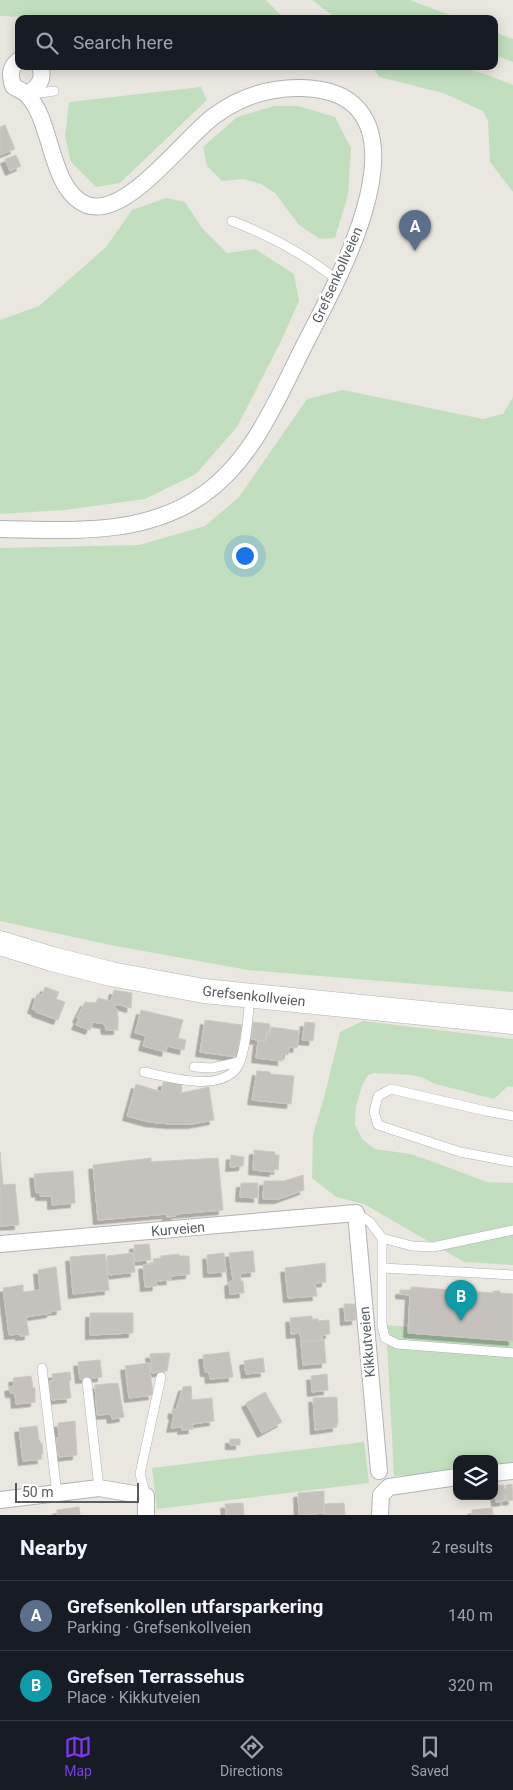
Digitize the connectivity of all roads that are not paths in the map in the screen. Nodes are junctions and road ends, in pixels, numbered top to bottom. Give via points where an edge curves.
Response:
1 (10, 67) edge
2 (41, 70) edge
3 (54, 91) dead end
4 (27, 95) junction
5 (232, 222) dead end
6 (337, 280) junction
7 (0, 529) edge
8 (0, 943) edge
9 (250, 997) junction
10 (513, 1022) edge
11 (239, 1062) junction
12 (194, 1067) dead end
13 (144, 1072) dead end
14 (513, 1116) edge
15 (513, 1162) edge
16 (356, 1213) junction
17 (513, 1230) edge
18 (382, 1238) junction
19 (0, 1244) edge
20 (383, 1268) junction
21 (513, 1275) edge
22 (513, 1353) edge
23 (42, 1368) dead end
24 (162, 1377) dead end
25 (87, 1382) dead end
26 (379, 1470) dead end
27 (513, 1471) edge
28 (498, 1473) edge
29 (453, 1478) edge
30 (99, 1488) junction
31 (57, 1494) junction
32 (146, 1496) junction
33 (0, 1500) edge
34 (146, 1515) edge
35 (380, 1515) edge

1 - 4 street, Grefsenkollveien via 13,86
2 - 4 street via 39,86
3 - 4 lane
4 - 6 street, Grefsenkollveien via 39,115 67,188 82,202 96,206 112,204 132,194 212,117 241,100 258,93 288,88 320,89 343,96 364,118 370,135 373,167 364,210
5 - 6 lane via 287,245
6 - 7 street, Grefsenkollveien via 260,430 238,462 204,494 171,513 104,529
8 - 9 street, Grefsenkollveien via 111,974
9 - 10 street, Grefsenkollveien
9 - 11 lane
11 - 12 lane via 218,1067
11 - 13 lane via 227,1076 213,1081 189,1081
14 - 15 lane via 391,1089 378,1096 374,1112 378,1125 460,1152
16 - 18 lane via 370,1222
16 - 19 street, Kurveien
16 - 26 street, Kikkutveien
17 - 18 lane via 433,1247 412,1246
18 - 20 lane
20 - 21 lane
20 - 22 lane via 382,1325 385,1338 396,1344
23 - 31 lane
24 - 32 lane via 140,1474
25 - 30 lane
27 - 28 street
29 - 35 street via 389,1487 381,1495
30 - 31 street
30 - 32 street
31 - 33 street
32 - 34 street

